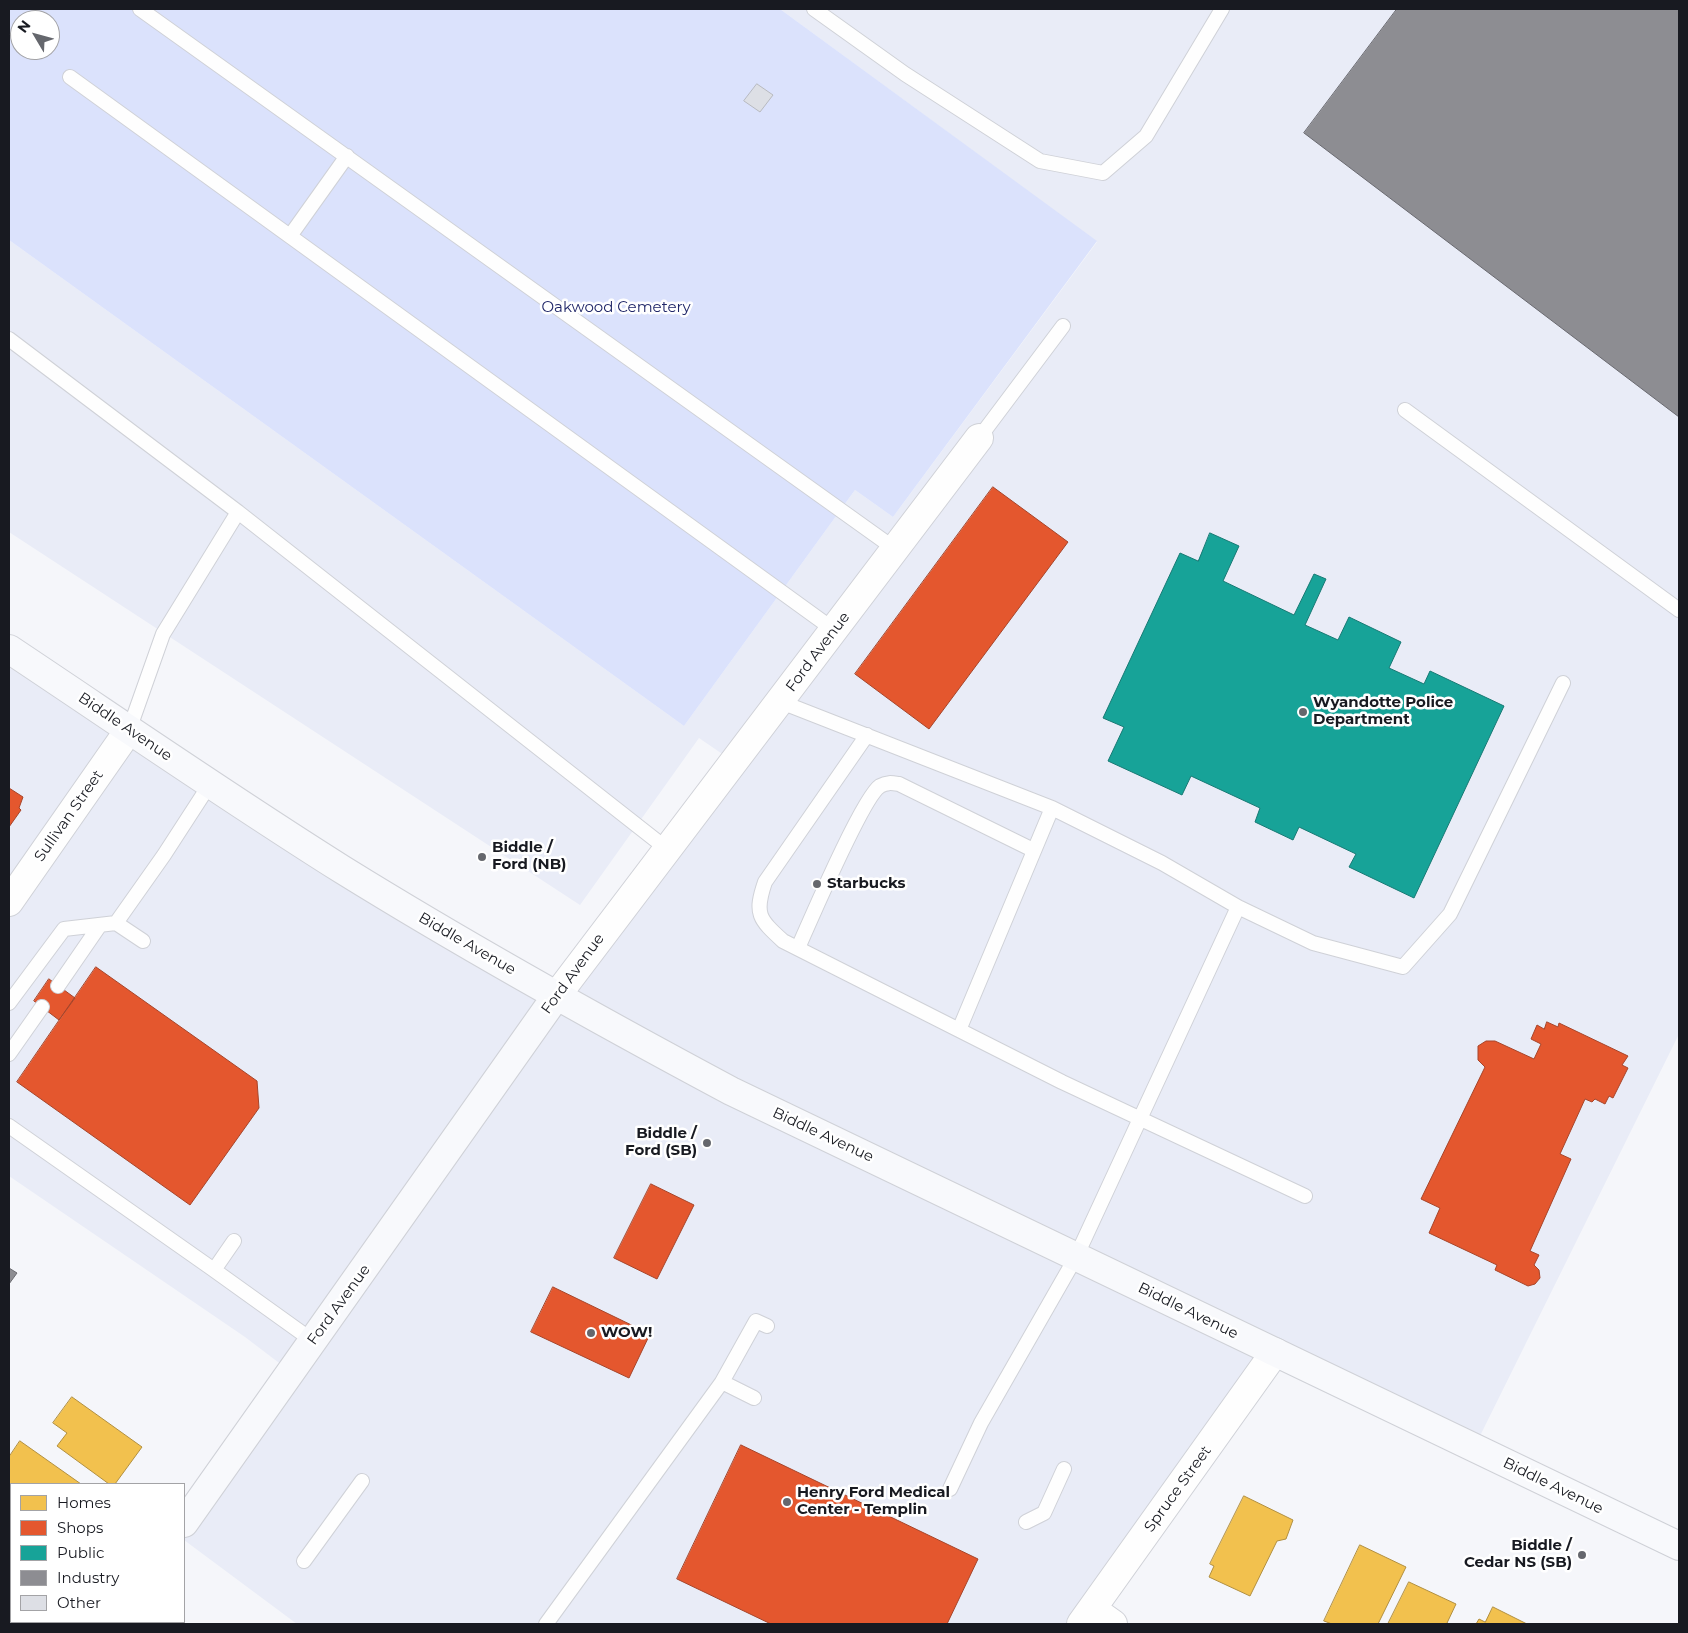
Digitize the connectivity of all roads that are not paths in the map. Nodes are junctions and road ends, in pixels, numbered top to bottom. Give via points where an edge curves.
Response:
1 (140, 9) edge
2 (814, 9) edge
3 (1222, 9) edge
4 (70, 77) dead end
5 (347, 156) junction
6 (290, 236) junction
7 (1063, 326) dead end
8 (9, 340) edge
9 (1405, 410) dead end
10 (979, 438) joint
11 (238, 512) junction
12 (895, 548) junction
13 (1679, 610) edge
14 (834, 630) junction
15 (9, 650) edge
16 (1563, 683) dead end
17 (781, 702) junction
18 (130, 730) junction
19 (867, 735) junction
20 (210, 784) junction
21 (1052, 808) junction
22 (667, 849) junction
23 (1033, 850) junction
24 (9, 902) edge
25 (1238, 907) junction
26 (116, 923) junction
27 (100, 925) junction
28 (143, 941) dead end
29 (798, 948) junction
30 (58, 986) dead end
31 (557, 995) junction
32 (9, 1003) edge
33 (42, 1007) dead end
34 (959, 1030) junction
35 (9, 1054) edge
36 (1140, 1119) junction
37 (9, 1126) edge
38 (1305, 1196) dead end
39 (234, 1242) dead end
40 (1076, 1257) junction
41 (214, 1270) junction
42 (767, 1326) dead end
43 (313, 1341) junction
44 (1275, 1352) junction
45 (722, 1382) junction
46 (754, 1398) dead end
47 (1064, 1469) dead end
48 (362, 1481) dead end
49 (950, 1489) dead end
50 (185, 1522) edge
51 (1026, 1522) dead end
52 (1679, 1546) edge
53 (304, 1561) dead end
54 (1096, 1619) edge
55 (546, 1624) edge

1 - 5 lane
2 - 3 lane via 905,74 1040,161 1103,173 1146,136
4 - 6 lane
5 - 6 lane
5 - 12 lane
6 - 14 lane
7 - 10 lane
8 - 11 lane
9 - 13 lane
10 - 12 street, Ford Avenue
11 - 18 lane via 163,634
11 - 22 lane
12 - 14 street, Ford Avenue
14 - 17 street, Ford Avenue
15 - 18 main road, Biddle Avenue
16 - 25 lane via 1450,914 1403,967 1313,943
17 - 19 lane
17 - 22 street, Ford Avenue
18 - 20 main road, Biddle Avenue
18 - 24 street, Sullivan Street
19 - 21 lane
19 - 29 lane via 765,882 757,903 764,923 784,941
20 - 26 lane
20 - 31 main road, Biddle Avenue via 407,909
21 - 23 lane
21 - 25 lane via 1162,863
22 - 31 street, Ford Avenue
23 - 29 lane via 919,792 899,784 879,786 862,812
23 - 34 lane
25 - 36 lane
26 - 27 lane
26 - 28 lane
27 - 30 lane
27 - 32 lane via 64,929
29 - 34 lane
31 - 40 main road, Biddle Avenue via 731,1091
31 - 43 main road, Ford Avenue
33 - 35 lane
34 - 36 lane
36 - 38 lane
36 - 40 lane
37 - 41 lane
39 - 41 lane
40 - 44 main road, Biddle Avenue
40 - 49 lane via 980,1423
41 - 43 lane
42 - 45 lane via 756,1321
43 - 50 main road, Ford Avenue
44 - 52 main road, Biddle Avenue
44 - 54 street, Spruce Street
45 - 46 lane
45 - 55 lane
47 - 51 lane via 1044,1513
48 - 53 lane

